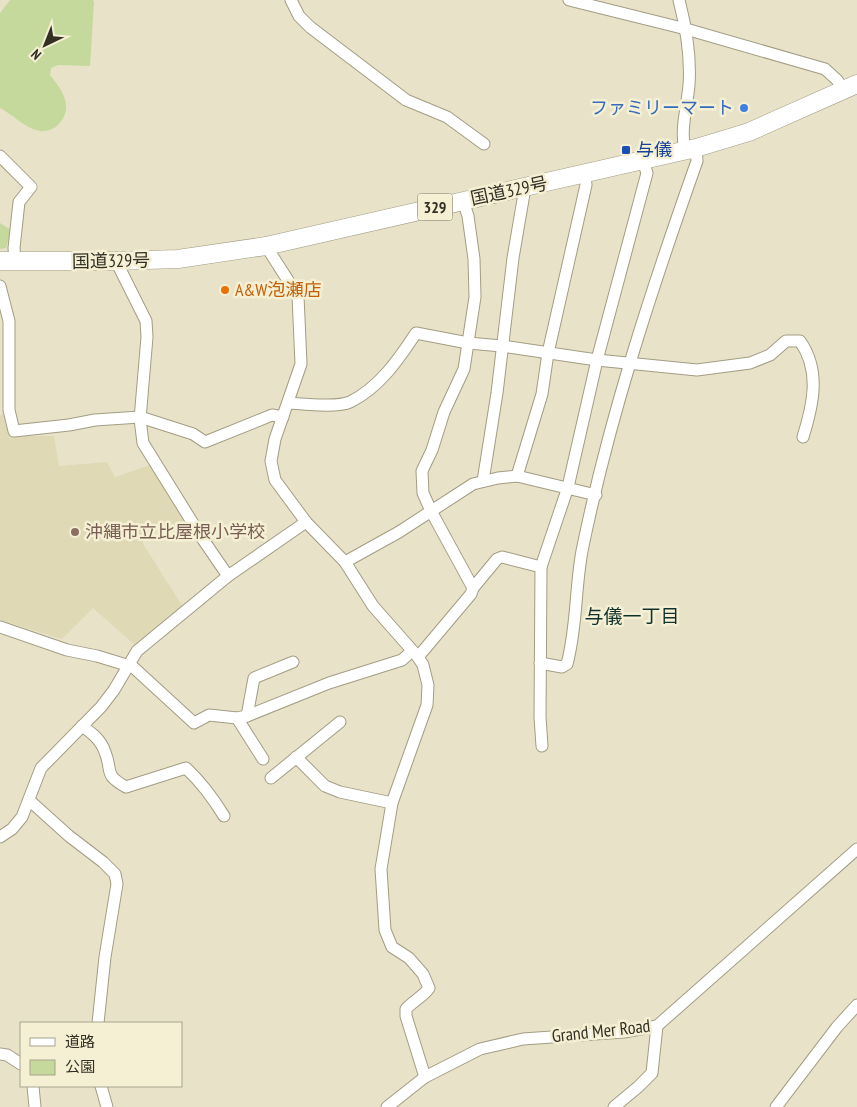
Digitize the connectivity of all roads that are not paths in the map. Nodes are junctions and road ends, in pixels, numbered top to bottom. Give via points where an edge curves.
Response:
1 (291, 0) edge
2 (569, 0) edge
3 (679, 0) edge
4 (686, 30) junction
5 (850, 87) edge
6 (484, 144) dead end
7 (691, 150) junction
8 (0, 156) edge
9 (643, 161) junction
10 (585, 174) junction
11 (525, 188) junction
12 (463, 201) junction
13 (266, 246) junction
14 (8, 261) edge
15 (116, 262) junction
16 (0, 286) edge
17 (468, 342) junction
18 (502, 346) junction
19 (548, 353) junction
20 (597, 360) junction
21 (630, 364) junction
22 (289, 403) junction
23 (4, 410) edge
24 (140, 416) junction
25 (283, 417) junction
26 (803, 437) dead end
27 (517, 476) junction
28 (483, 481) junction
29 (568, 487) junction
30 (596, 495) junction
31 (431, 511) junction
32 (306, 522) junction
33 (345, 562) junction
34 (541, 567) junction
35 (228, 576) junction
36 (473, 588) junction
37 (0, 628) edge
38 (415, 654) junction
39 (293, 662) dead end
40 (540, 663) junction
41 (128, 666) junction
42 (242, 717) junction
43 (340, 722) dead end
44 (82, 726) junction
45 (542, 746) dead end
46 (296, 758) junction
47 (263, 760) dead end
48 (271, 778) dead end
49 (29, 800) junction
50 (392, 804) junction
51 (224, 816) dead end
52 (0, 837) edge
53 (857, 849) edge
54 (857, 1005) edge
55 (98, 1022) edge
56 (657, 1026) junction
57 (0, 1054) edge
58 (20, 1063) edge
59 (425, 1076) junction
60 (34, 1087) edge
61 (102, 1087) edge
62 (35, 1107) edge
63 (107, 1107) edge
64 (387, 1107) edge
65 (614, 1107) edge
66 (776, 1107) edge

1 - 6 street via 310,28 406,100 447,117
2 - 4 street
3 - 4 street
4 - 5 street via 825,70
4 - 7 street via 689,83 682,140
5 - 7 highway, 国道329号 / 329 via 749,132
7 - 9 highway, 国道329号 / 329
7 - 21 street via 697,161
8 - 14 street via 31,187 19,202 14,248
9 - 10 highway, 国道329号 / 329
9 - 20 street via 646,173
10 - 11 highway, 国道329号 / 329
10 - 19 street via 586,184
11 - 12 highway, 国道329号 / 329
11 - 18 street
12 - 13 highway, 国道329号 / 329
12 - 17 street via 474,259 475,296
13 - 15 highway, 国道329号 / 329 via 178,259
13 - 22 street via 298,296 300,364
14 - 15 highway, 国道329号 / 329
15 - 24 street via 146,321
16 - 23 street via 9,322
17 - 18 street
17 - 22 street via 416,333 374,386 349,403
17 - 31 street via 464,370 422,470 423,493
18 - 19 street
18 - 28 street
19 - 20 street
19 - 27 street via 542,394
20 - 21 street
20 - 29 street
21 - 26 street via 697,370 750,363 770,355 786,341 800,341 814,372 811,412
21 - 30 street
22 - 25 street
23 - 24 street via 14,431
24 - 25 street via 193,434 205,442 272,415
24 - 35 street via 143,444
25 - 32 street via 272,461 275,480
27 - 28 street
27 - 29 street
28 - 31 street
29 - 30 street
29 - 34 street
30 - 40 street via 582,552 573,644 567,664 562,667
31 - 33 street
31 - 36 street
32 - 33 street
32 - 35 street
33 - 38 street via 373,606
34 - 36 street via 502,557
34 - 40 street
35 - 41 street via 137,651
36 - 38 street
37 - 41 street
38 - 42 street
38 - 50 street via 423,665 428,685 427,705
39 - 42 street via 254,678
40 - 45 street
41 - 42 street via 133,667 194,723 209,715
41 - 44 street via 101,707
42 - 47 street
43 - 46 street
44 - 49 street via 41,768
44 - 51 street via 97,738 106,753 109,775 115,781 126,787 186,768 198,779
46 - 48 street
46 - 50 street via 325,786
49 - 52 street via 22,817
49 - 55 street via 115,874 117,884
50 - 59 street via 381,869 384,930 392,947 423,974 429,988 406,1009
53 - 56 street, Grand Mer Road
54 - 66 street
56 - 59 street, Grand Mer Road via 624,1032 523,1039 480,1049
56 - 65 street via 652,1073
57 - 58 street
59 - 64 street, Grand Mer Road
60 - 62 street
61 - 63 street

